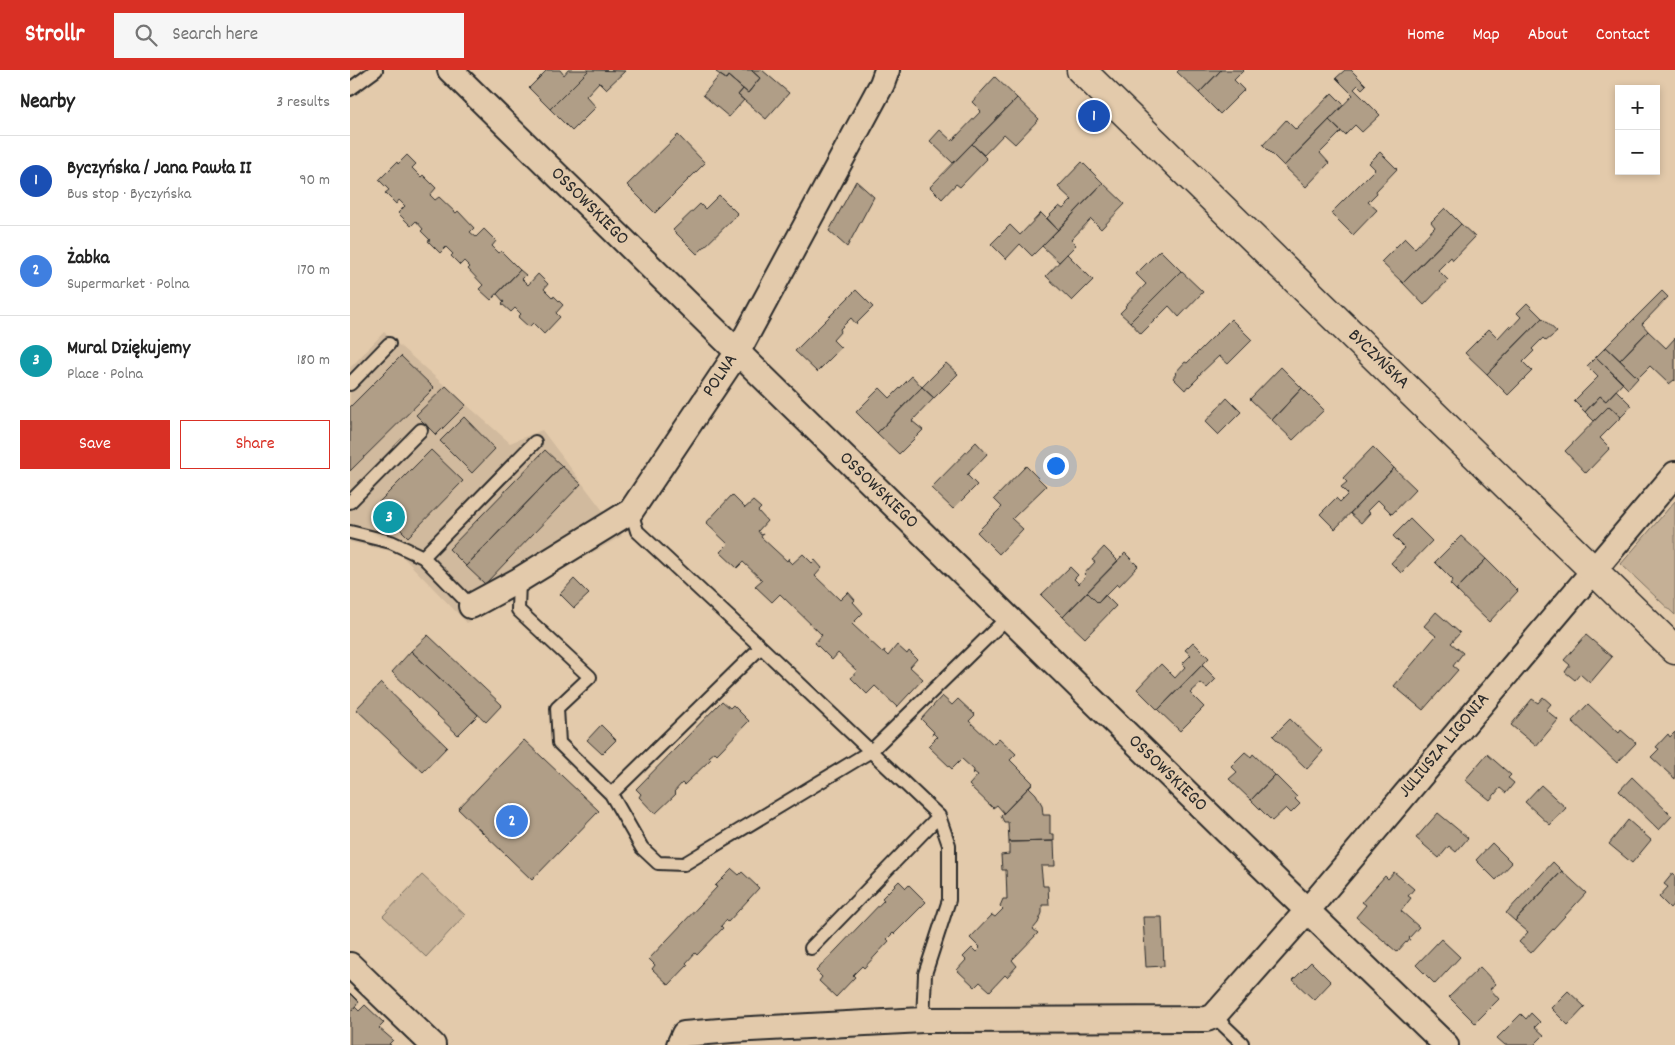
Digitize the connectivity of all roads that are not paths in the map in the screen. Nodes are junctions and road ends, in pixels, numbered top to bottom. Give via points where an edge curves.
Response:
1 (376, 70) edge
2 (450, 70) edge
3 (888, 70) edge
4 (1081, 70) edge
5 (350, 89) edge
6 (388, 344) dead end
7 (737, 353) junction
8 (350, 384) edge
9 (421, 430) dead end
10 (535, 442) dead end
11 (1675, 474) edge
12 (350, 502) edge
13 (631, 512) junction
14 (350, 532) edge
15 (423, 557) junction
16 (1593, 572) junction
17 (519, 580) junction
18 (471, 606) joint
19 (1008, 617) junction
20 (761, 647) junction
21 (1675, 650) edge
22 (871, 751) junction
23 (611, 794) junction
24 (939, 816) junction
25 (1307, 910) junction
26 (812, 948) dead end
27 (350, 965) edge
28 (1214, 1016) junction
29 (923, 1020) junction
30 (433, 1045) edge
31 (679, 1045) edge
32 (1240, 1045) edge
33 (1446, 1045) edge

1 - 5 lane
2 - 7 street, OSSOWSKIEGO
3 - 7 street, POLNA
4 - 16 street, BYCZYŃSKA
6 - 8 lane
7 - 13 street, POLNA
7 - 19 street, OSSOWSKIEGO
9 - 12 lane
10 - 15 lane
11 - 16 street, JULIUSZA LIGONIA
13 - 17 street, POLNA
13 - 20 lane via 637,531
14 - 15 lane via 391,542
15 - 18 lane
16 - 21 street, BYCZYŃSKA
16 - 25 street, JULIUSZA LIGONIA
17 - 18 street, POLNA
17 - 23 lane via 518,610 590,677 557,708 559,743
19 - 22 lane
19 - 25 street, OSSOWSKIEGO
20 - 22 lane
20 - 23 lane
22 - 23 lane via 684,864 658,863 647,853
22 - 24 lane
24 - 26 lane
24 - 29 lane via 949,845 948,900 925,974
25 - 28 street, JULIUSZA LIGONIA
25 - 33 street, OSSOWSKIEGO
27 - 30 street
28 - 29 street via 1207,1019
28 - 32 lane via 1242,1043
29 - 31 street via 684,1034

